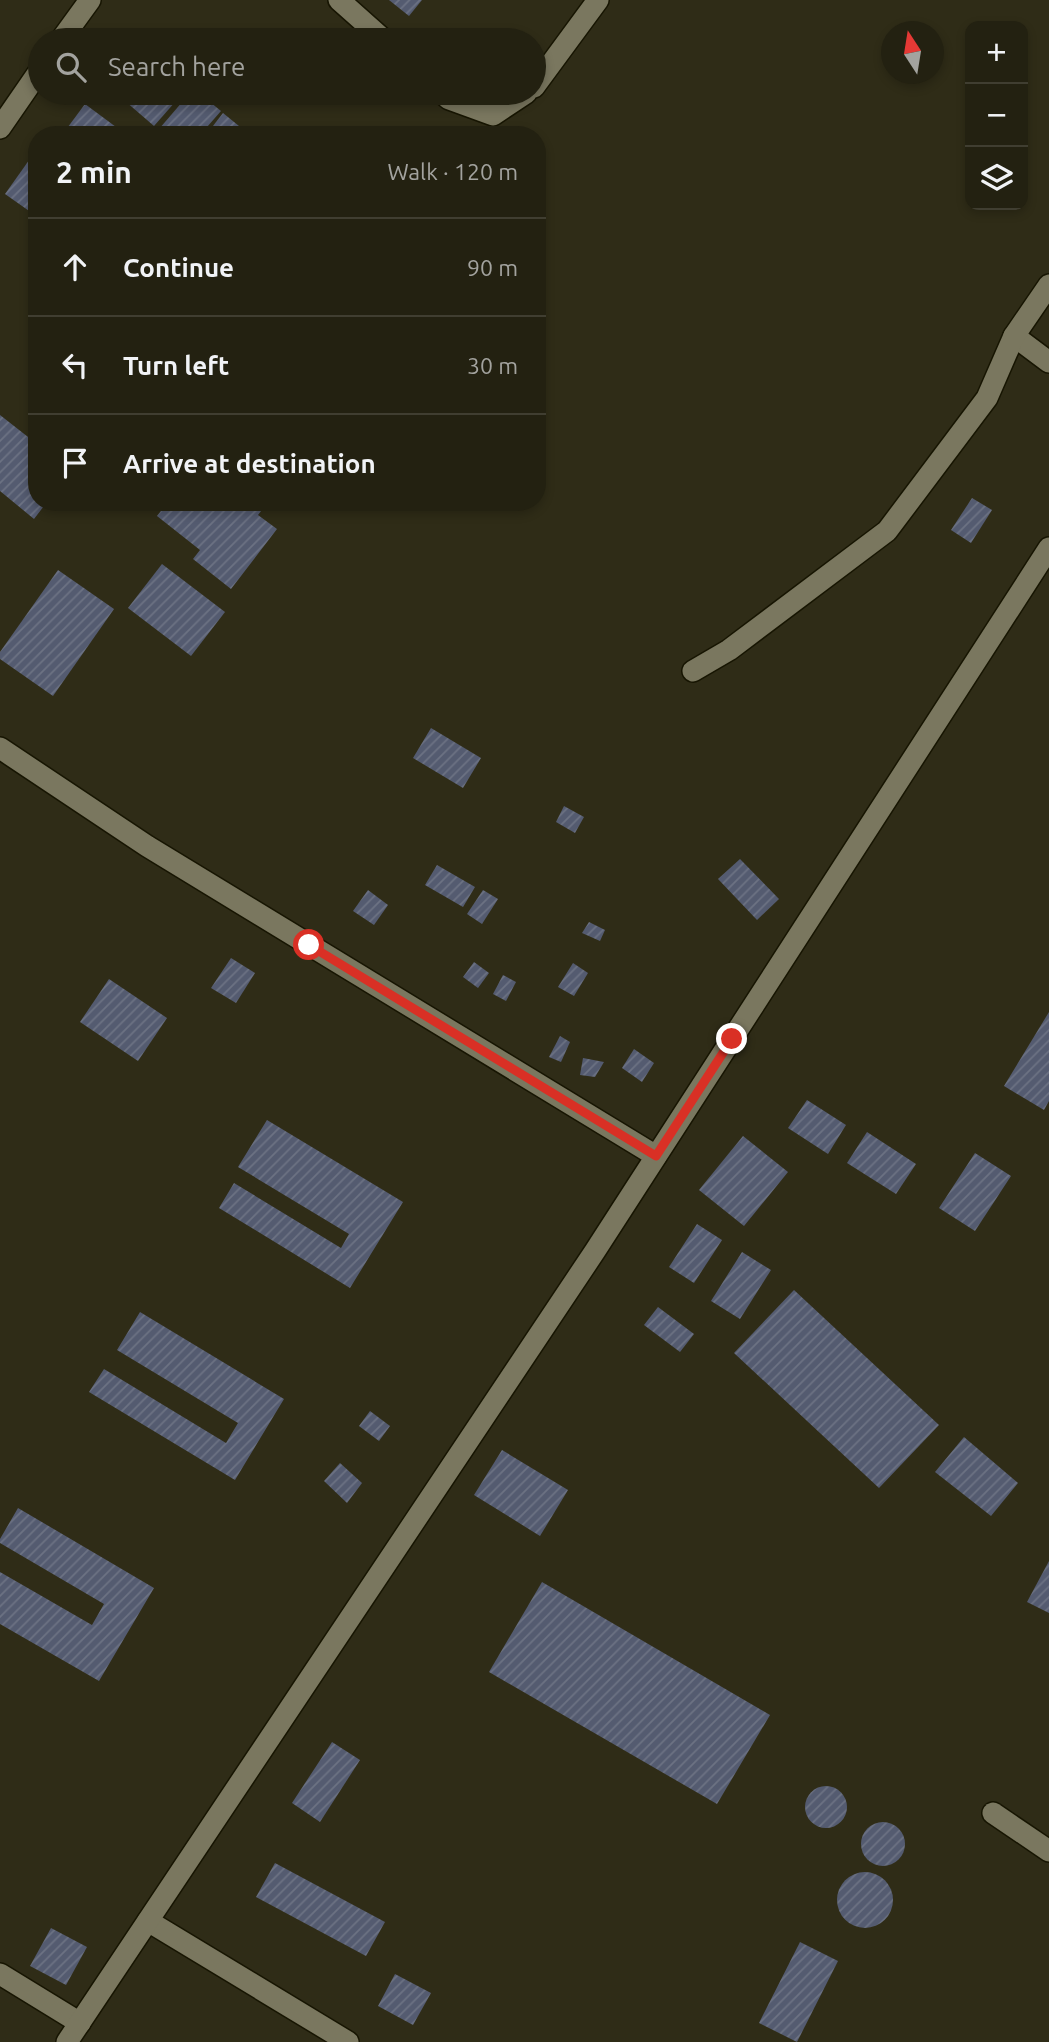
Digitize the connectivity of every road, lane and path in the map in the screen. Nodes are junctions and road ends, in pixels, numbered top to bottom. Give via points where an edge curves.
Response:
1 (90, 0) edge
2 (339, 0) edge
3 (598, 0) edge
4 (70, 28) edge
5 (370, 28) edge
6 (546, 71) edge
7 (28, 87) edge
8 (466, 105) edge
9 (508, 105) edge
10 (0, 128) edge
11 (1049, 285) edge
12 (1014, 336) junction
13 (1049, 362) edge
14 (1049, 548) edge
15 (693, 671) dead end
16 (0, 748) edge
17 (656, 1156) junction
18 (993, 1813) dead end
19 (1049, 1851) edge
20 (148, 1921) junction
21 (0, 1974) edge
22 (80, 2023) junction
23 (67, 2042) edge
24 (348, 2042) edge

1 - 4 street
2 - 5 street
3 - 6 street
7 - 10 street
8 - 9 street via 493,115
11 - 12 street
12 - 13 street
12 - 15 street via 987,398 887,531 729,650
14 - 17 street
16 - 17 street via 147,846
17 - 20 street
18 - 19 street
20 - 22 street
20 - 24 street
21 - 22 street
22 - 23 street

